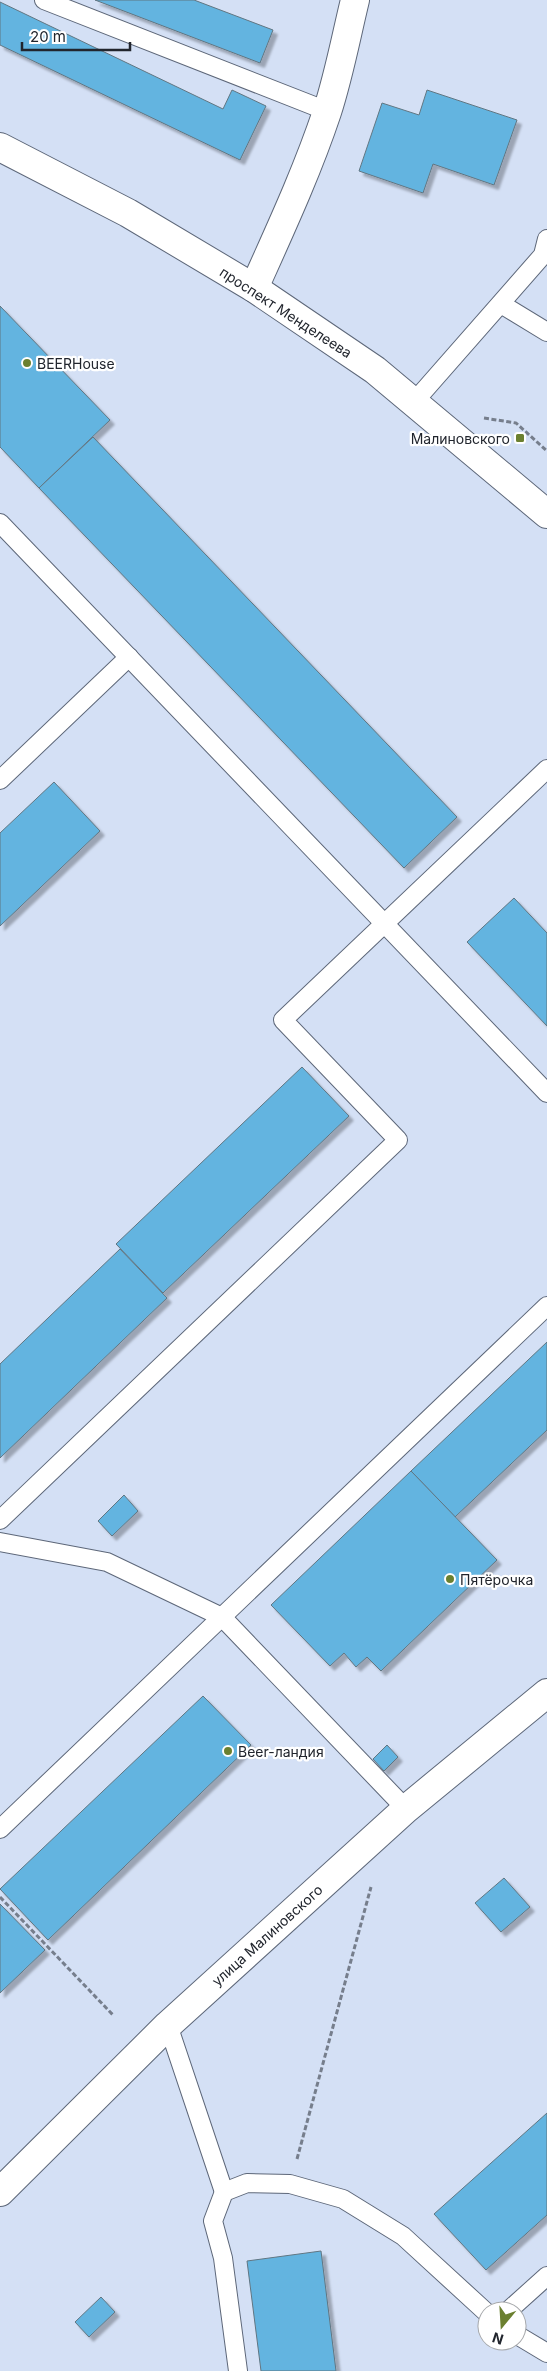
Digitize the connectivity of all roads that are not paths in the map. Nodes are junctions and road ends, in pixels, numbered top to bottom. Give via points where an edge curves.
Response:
1 (44, 0) edge
2 (355, 0) edge
3 (328, 112) junction
4 (0, 147) edge
5 (547, 239) edge
6 (254, 288) junction
7 (500, 304) junction
8 (547, 332) edge
9 (414, 402) junction
10 (547, 514) edge
11 (0, 523) edge
12 (129, 657) junction
13 (547, 769) edge
14 (0, 780) edge
15 (384, 924) junction
16 (547, 1093) edge
17 (547, 1306) edge
18 (0, 1520) edge
19 (0, 1542) edge
20 (222, 1617) junction
21 (547, 1693) edge
22 (406, 1809) junction
23 (0, 1829) edge
24 (168, 2025) junction
25 (0, 2192) edge
26 (224, 2192) junction
27 (547, 2276) edge
28 (519, 2301) edge
29 (477, 2304) edge
30 (527, 2341) edge
31 (547, 2353) edge
32 (238, 2371) edge

1 - 3 lane
2 - 3 street
3 - 6 street via 304,178
4 - 6 street, проспект Менделеева via 128,213
5 - 7 lane via 543,255
6 - 9 street, проспект Менделеева via 375,370
7 - 8 lane
7 - 9 lane
9 - 10 street, проспект Менделеева
11 - 12 lane
12 - 14 lane
12 - 15 lane
13 - 15 lane
15 - 16 lane
15 - 18 lane via 284,1020 398,1140
17 - 20 lane
19 - 20 lane via 107,1562
20 - 22 lane
20 - 23 lane
21 - 22 street, улица Малиновского
22 - 24 street, улица Малиновского
24 - 25 street, улица Малиновского
24 - 26 lane
26 - 29 lane via 247,2183 290,2184 343,2199 403,2236
26 - 32 lane via 213,2221 223,2258
27 - 28 lane
30 - 31 lane

